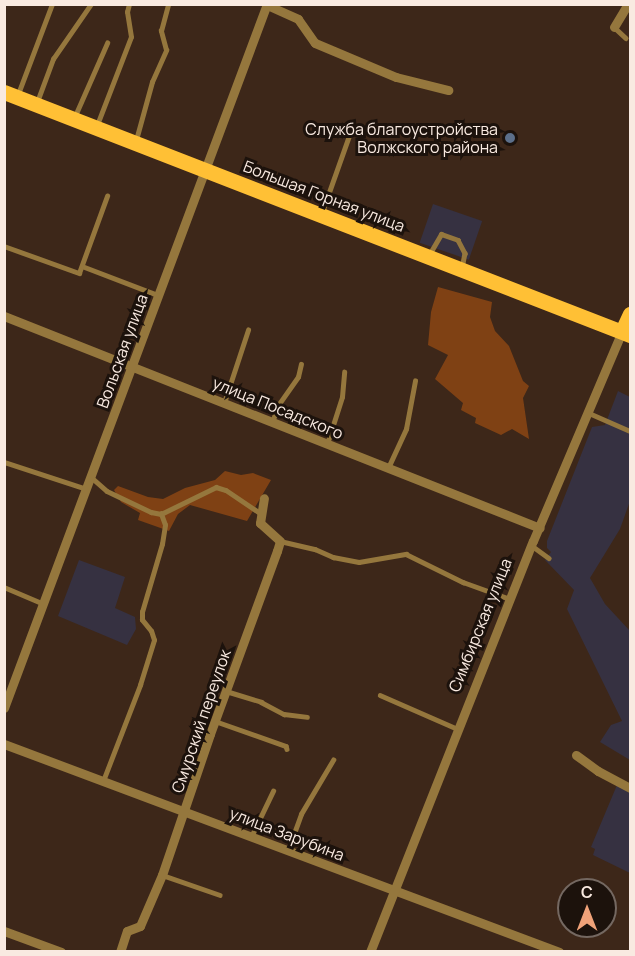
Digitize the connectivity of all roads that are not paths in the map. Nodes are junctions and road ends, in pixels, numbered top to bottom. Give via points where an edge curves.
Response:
1 (52, 4) edge
2 (91, 4) edge
3 (129, 4) edge
4 (168, 4) edge
5 (628, 4) edge
6 (267, 5) edge
7 (614, 27) joint
8 (626, 38) dead end
9 (107, 43) dead end
10 (448, 90) dead end
11 (11, 94) edge
12 (36, 104) junction
13 (74, 119) junction
14 (96, 128) junction
15 (351, 130) dead end
16 (135, 142) junction
17 (205, 170) junction
18 (107, 196) dead end
19 (321, 214) junction
20 (4, 246) edge
21 (429, 255) junction
22 (82, 266) junction
23 (462, 268) junction
24 (158, 295) junction
25 (630, 314) edge
26 (4, 316) edge
27 (248, 330) dead end
28 (626, 333) edge
29 (301, 364) dead end
30 (132, 365) junction
31 (344, 372) dead end
32 (415, 381) dead end
33 (224, 403) junction
34 (589, 413) junction
35 (272, 422) junction
36 (630, 431) edge
37 (327, 444) junction
38 (4, 462) edge
39 (388, 468) junction
40 (91, 477) junction
41 (87, 489) junction
42 (264, 498) dead end
43 (260, 513) junction
44 (161, 514) junction
45 (540, 528) junction
46 (280, 542) junction
47 (531, 545) junction
48 (549, 558) dead end
49 (4, 587) edge
50 (510, 599) junction
51 (44, 604) junction
52 (226, 691) junction
53 (380, 695) dead end
54 (4, 708) edge
55 (307, 717) dead end
56 (214, 722) junction
57 (458, 729) junction
58 (4, 744) edge
59 (287, 749) dead end
60 (576, 755) dead end
61 (333, 760) dead end
62 (103, 781) junction
63 (630, 788) edge
64 (273, 791) dead end
65 (186, 811) junction
66 (251, 837) junction
67 (288, 850) junction
68 (162, 875) junction
69 (394, 890) junction
70 (220, 895) dead end
71 (4, 931) edge
72 (61, 951) edge
73 (120, 951) edge
74 (370, 951) edge
75 (559, 951) edge

1 - 11 lane
2 - 12 lane via 53,59
3 - 14 lane via 131,37
4 - 16 lane via 161,32 166,50 152,82
5 - 7 street
6 - 10 street via 298,19 315,43 396,78
6 - 17 street, Вольская улица
7 - 8 lane
9 - 13 lane
11 - 12 main road, Большая Горная улица
12 - 13 main road, Большая Горная улица
13 - 14 main road, Большая Горная улица
14 - 16 main road, Большая Горная улица
15 - 19 lane
16 - 17 main road, Большая Горная улица
17 - 19 main road, Большая Горная улица
17 - 24 street, Вольская улица
18 - 22 lane
19 - 21 main road, Большая Горная улица
20 - 22 lane via 79,273
21 - 23 main road, Большая Горная улица
21 - 23 lane via 441,234 458,240 465,253
22 - 24 lane
23 - 28 main road, Большая Горная улица
24 - 30 street, Вольская улица
25 - 28 main road, Симбирская улица
26 - 30 street, улица Посадского
27 - 33 lane
28 - 34 street, Симбирская улица
29 - 35 lane via 298,377
30 - 33 street, улица Посадского
30 - 40 street, Вольская улица
31 - 37 lane via 342,397
32 - 39 lane via 406,429
33 - 35 street, улица Посадского
34 - 36 lane
34 - 45 street, Симбирская улица
35 - 37 street, улица Посадского
37 - 39 street, улица Посадского
38 - 41 lane
39 - 45 street, улица Посадского
40 - 41 street, Вольская улица
40 - 44 lane via 131,505
41 - 51 street, Вольская улица
42 - 43 street
43 - 44 lane via 226,490 216,488
43 - 46 street via 260,523
44 - 62 lane via 165,525 162,544 142,612 142,621 154,640
45 - 47 street, Симбирская улица
46 - 50 lane via 359,562 406,554 463,582
46 - 52 street, Смурский переулок
47 - 48 lane
47 - 50 street, Симбирская улица
49 - 51 lane
50 - 57 street, Симбирская улица
51 - 54 street, Вольская улица
52 - 55 lane via 284,714
52 - 56 street, Смурский переулок
53 - 57 lane
56 - 59 lane
56 - 65 street, Смурский переулок
57 - 69 street, Симбирская улица
58 - 62 street, улица Зарубина
60 - 63 street
61 - 67 lane via 301,814
62 - 65 street, улица Зарубина
64 - 66 lane
65 - 66 street, улица Зарубина
65 - 68 street, Смурский переулок
66 - 67 street, улица Зарубина
67 - 69 street, улица Зарубина
68 - 70 lane
68 - 73 street, Смурский переулок via 140,926 127,931
69 - 74 street, Симбирская улица
69 - 75 street, улица Зарубина
71 - 72 street

